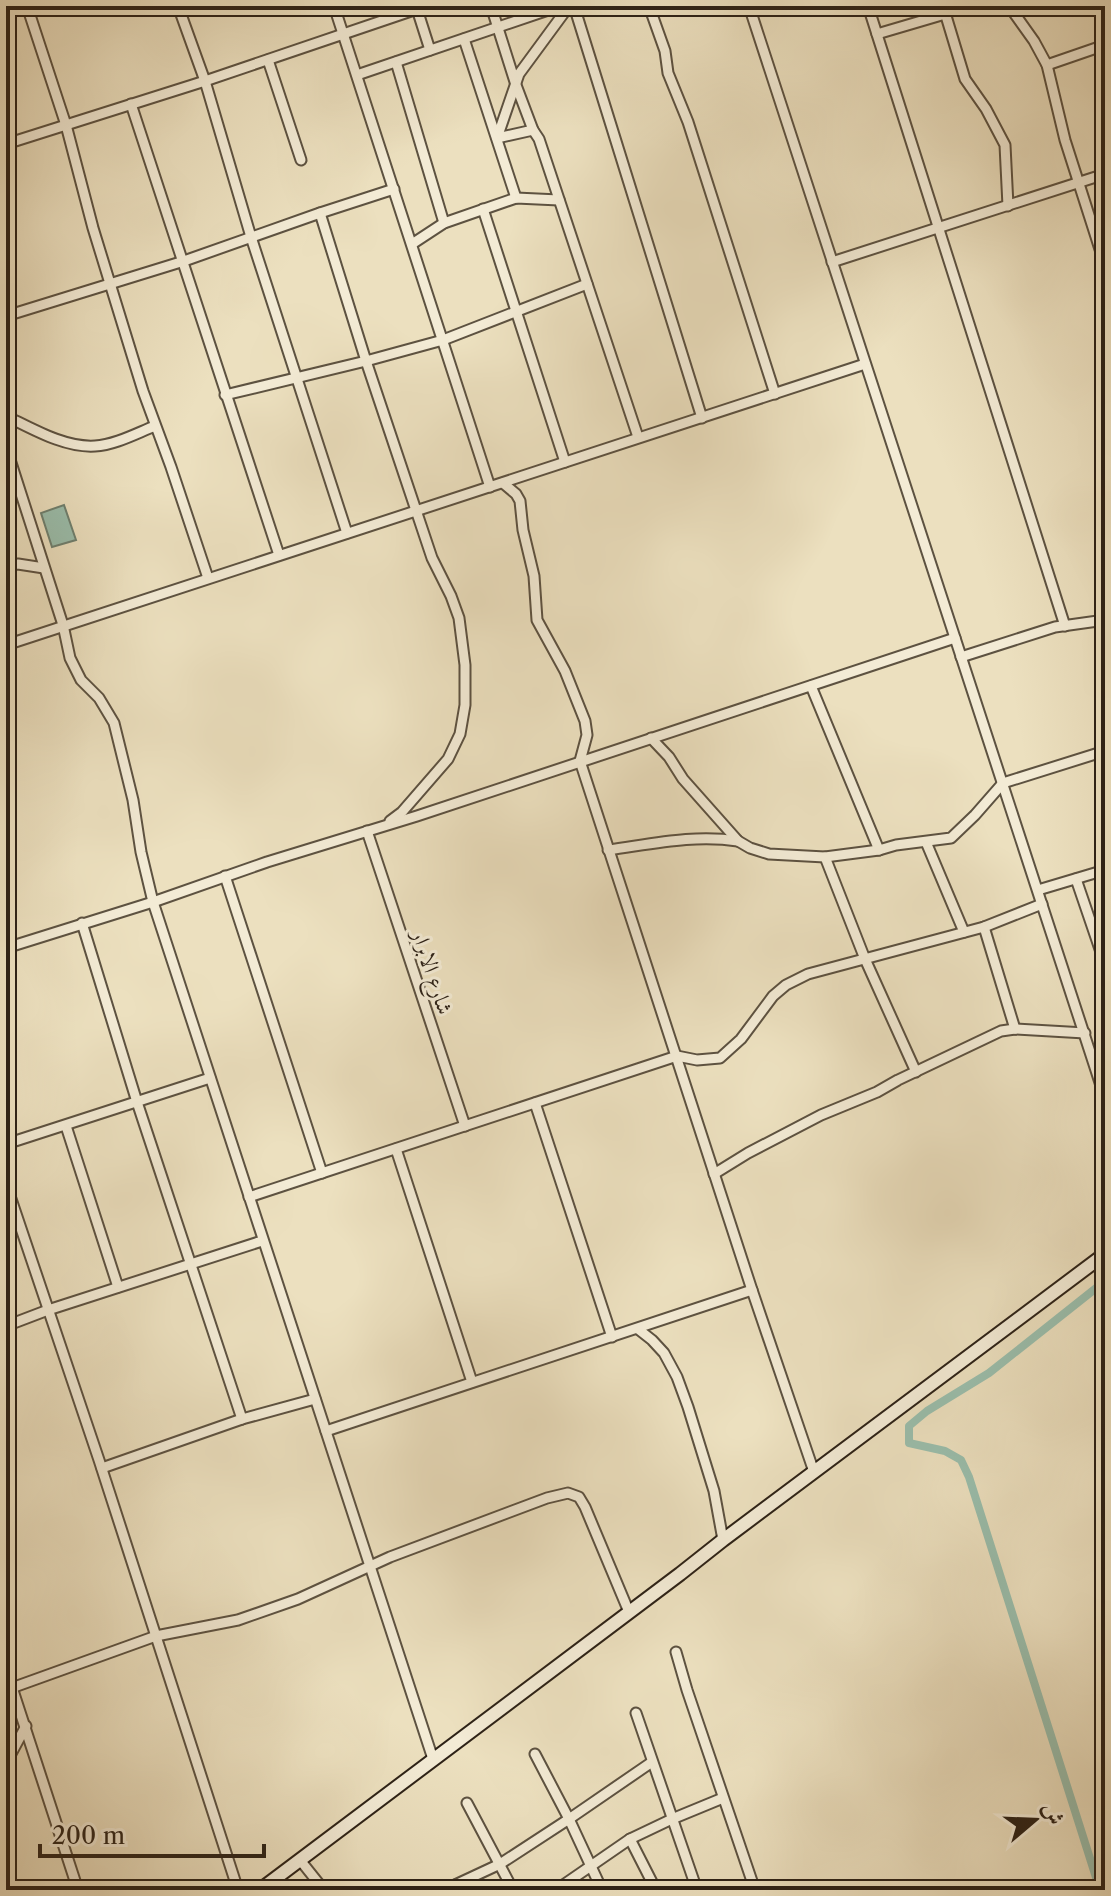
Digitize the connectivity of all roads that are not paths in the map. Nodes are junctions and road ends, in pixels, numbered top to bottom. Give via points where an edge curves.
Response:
1 (27, 6) edge
2 (178, 6) edge
3 (334, 6) edge
4 (491, 6) edge
5 (560, 6) edge
6 (572, 6) edge
7 (649, 6) edge
8 (749, 6) edge
9 (868, 6) edge
10 (961, 6) edge
11 (1009, 6) edge
12 (1102, 6) edge
13 (416, 7) edge
14 (944, 10) edge
15 (1105, 15) edge
16 (498, 27) junction
17 (877, 34) junction
18 (343, 35) junction
19 (464, 39) junction
20 (1105, 45) edge
21 (430, 50) junction
22 (268, 60) junction
23 (396, 62) junction
24 (1047, 65) junction
25 (357, 75) junction
26 (205, 81) junction
27 (516, 85) junction
28 (131, 104) junction
29 (66, 125) junction
30 (533, 130) junction
31 (497, 138) junction
32 (6, 144) edge
33 (301, 160) dead end
34 (1105, 174) edge
35 (1078, 184) junction
36 (394, 189) junction
37 (516, 198) junction
38 (559, 200) junction
39 (1008, 206) junction
40 (483, 209) junction
41 (320, 213) junction
42 (444, 223) junction
43 (938, 229) junction
44 (251, 237) junction
45 (412, 244) junction
46 (184, 261) junction
47 (832, 262) junction
48 (1105, 265) edge
49 (587, 284) junction
50 (110, 285) junction
51 (516, 311) junction
52 (6, 316) edge
53 (443, 340) junction
54 (366, 361) junction
55 (865, 364) junction
56 (298, 377) junction
57 (775, 394) junction
58 (225, 395) junction
59 (6, 416) edge
60 (702, 418) junction
61 (155, 426) junction
62 (638, 437) junction
63 (6, 447) edge
64 (565, 462) junction
65 (10, 477) edge
66 (503, 483) junction
67 (490, 487) junction
68 (416, 511) junction
69 (347, 533) junction
70 (279, 555) junction
71 (6, 565) edge
72 (44, 568) junction
73 (208, 578) junction
74 (1105, 620) edge
75 (63, 625) junction
76 (1065, 626) junction
77 (955, 638) junction
78 (6, 645) edge
79 (961, 657) junction
80 (811, 686) junction
81 (651, 738) junction
82 (1105, 751) edge
83 (580, 761) junction
84 (1003, 783) junction
85 (385, 825) junction
86 (367, 831) junction
87 (738, 841) junction
88 (926, 842) junction
89 (608, 850) junction
90 (879, 850) junction
91 (825, 857) junction
92 (1105, 870) edge
93 (225, 876) junction
94 (1076, 879) junction
95 (1038, 890) junction
96 (153, 902) junction
97 (1042, 904) junction
98 (82, 923) junction
99 (984, 927) junction
100 (964, 932) junction
101 (6, 948) edge
102 (865, 959) junction
103 (1105, 964) edge
104 (1015, 1029) junction
105 (1085, 1033) junction
106 (677, 1056) junction
107 (1101, 1066) edge
108 (916, 1072) junction
109 (210, 1078) junction
110 (1105, 1098) edge
111 (137, 1102) junction
112 (535, 1103) junction
113 (66, 1126) junction
114 (465, 1126) junction
115 (6, 1144) edge
116 (396, 1149) junction
117 (322, 1173) junction
118 (714, 1174) junction
119 (6, 1186) edge
120 (249, 1197) junction
121 (262, 1241) junction
122 (1105, 1254) edge
123 (190, 1264) junction
124 (118, 1287) junction
125 (752, 1290) junction
126 (48, 1310) junction
127 (6, 1326) edge
128 (638, 1329) junction
129 (612, 1337) junction
130 (472, 1382) junction
131 (315, 1399) junction
132 (242, 1419) junction
133 (326, 1431) junction
134 (102, 1468) junction
135 (814, 1472) junction
136 (723, 1540) junction
137 (370, 1567) junction
138 (629, 1612) junction
139 (156, 1636) junction
140 (676, 1652) dead end
141 (6, 1669) edge
142 (9, 1689) edge
143 (636, 1713) dead end
144 (26, 1726) junction
145 (535, 1754) dead end
146 (433, 1759) junction
147 (652, 1762) junction
148 (6, 1763) edge
149 (723, 1798) junction
150 (467, 1803) dead end
151 (569, 1819) junction
152 (672, 1819) junction
153 (630, 1839) junction
154 (300, 1860) junction
155 (500, 1864) junction
156 (592, 1867) junction
157 (456, 1888) edge
158 (78, 1890) edge
159 (238, 1890) edge
160 (260, 1890) edge
161 (324, 1890) edge
162 (433, 1890) edge
163 (513, 1890) edge
164 (556, 1890) edge
165 (602, 1890) edge
166 (656, 1890) edge
167 (697, 1890) edge
168 (755, 1890) edge

1 - 29 street
2 - 26 street
3 - 18 street
4 - 16 street
5 - 16 street
6 - 27 street
6 - 60 street
7 - 57 street
8 - 47 street
9 - 17 street
10 - 14 street
11 - 24 street
12 - 15 street
13 - 18 street
13 - 21 street
14 - 17 street
14 - 39 street via 965,79 1005,145
16 - 19 street
16 - 27 street
17 - 43 street
18 - 22 street
18 - 25 street
19 - 21 street
19 - 31 street
20 - 24 street
21 - 23 street
22 - 26 street
22 - 33 street
23 - 25 street
23 - 42 street
24 - 35 street
25 - 36 street
26 - 28 street
26 - 44 street
27 - 30 street
27 - 31 street
28 - 29 street
28 - 46 street
29 - 32 street
29 - 50 street
30 - 31 street
30 - 38 street
31 - 37 street
34 - 35 street
35 - 39 street
35 - 48 street
36 - 41 street
36 - 45 street
37 - 38 street
37 - 40 street
38 - 49 street
39 - 43 street
40 - 42 street
40 - 51 street
41 - 44 street
41 - 54 street
42 - 45 street
43 - 47 street
43 - 76 street
44 - 46 street
44 - 56 street
45 - 53 street
46 - 50 street
46 - 58 street
47 - 55 street
49 - 51 street
49 - 62 street
50 - 52 street
50 - 61 street
51 - 53 street
51 - 64 street
53 - 54 street
53 - 67 street
54 - 56 street
54 - 68 street
55 - 57 street
55 - 77 street
56 - 58 street
56 - 69 street
57 - 60 street
58 - 70 street
59 - 61 street via 51,437 94,447
60 - 62 street
61 - 73 street
62 - 64 street
63 - 65 street
64 - 66 street
65 - 72 street
66 - 67 street
66 - 83 street via 520,501 537,620 585,721
67 - 68 street
68 - 69 street
68 - 85 street via 459,618 465,705 448,759
69 - 70 street
70 - 73 street
71 - 72 street
72 - 75 street
73 - 75 street
74 - 76 street
75 - 78 street
75 - 96 street via 70,658 116,731
76 - 79 street
77 - 79 street
77 - 80 street
79 - 84 street
80 - 81 street
80 - 90 street
81 - 83 street
81 - 87 street
82 - 84 street
83 - 85 street
83 - 89 street
84 - 88 street via 951,838
84 - 95 street
85 - 86 street
86 - 93 street
86 - 114 street, شارع الابرار
87 - 89 street via 697,837
87 - 91 street via 769,854
88 - 90 street
88 - 100 street
89 - 106 street
90 - 91 street
91 - 102 street
92 - 94 street
93 - 96 street
93 - 117 street
94 - 95 street
94 - 103 street
95 - 97 street
96 - 98 street
96 - 109 street
97 - 99 street
97 - 105 street
98 - 101 street
98 - 111 street
99 - 100 street
99 - 104 street
100 - 102 street
102 - 106 street via 786,985 720,1058
102 - 108 street
104 - 105 street
104 - 108 street
105 - 107 street
106 - 112 street
106 - 118 street
107 - 110 street
108 - 118 street via 821,1115
109 - 111 street
109 - 120 street
111 - 113 street
111 - 123 street
112 - 114 street
112 - 129 street
113 - 115 street
113 - 124 street
114 - 116 street
116 - 117 street
116 - 130 street
117 - 120 street
118 - 125 street
119 - 126 street
120 - 121 street
121 - 123 street
121 - 131 street
122 - 135 street
123 - 124 street
123 - 132 street
124 - 126 street
125 - 128 street
125 - 135 street
126 - 127 street
126 - 134 street
128 - 129 street
128 - 136 street via 664,1353 677,1377 714,1491
129 - 130 street
130 - 133 street
131 - 132 street
131 - 133 street
132 - 134 street
133 - 137 street
134 - 139 street
135 - 136 street
136 - 138 street
137 - 138 street via 547,1498 574,1493 585,1507
137 - 139 street via 238,1620
137 - 146 street
138 - 146 street
139 - 142 street
139 - 159 street
140 - 149 street
141 - 142 street
142 - 144 street
143 - 147 street
144 - 148 street
144 - 158 street
145 - 151 street
146 - 154 street
147 - 151 street
147 - 152 street
149 - 152 street
149 - 168 street
150 - 155 street
151 - 155 street
151 - 156 street
152 - 153 street
152 - 167 street
153 - 156 street
153 - 166 street
154 - 160 street
154 - 161 street
155 - 157 street
155 - 163 street
156 - 164 street
156 - 165 street
157 - 162 street

